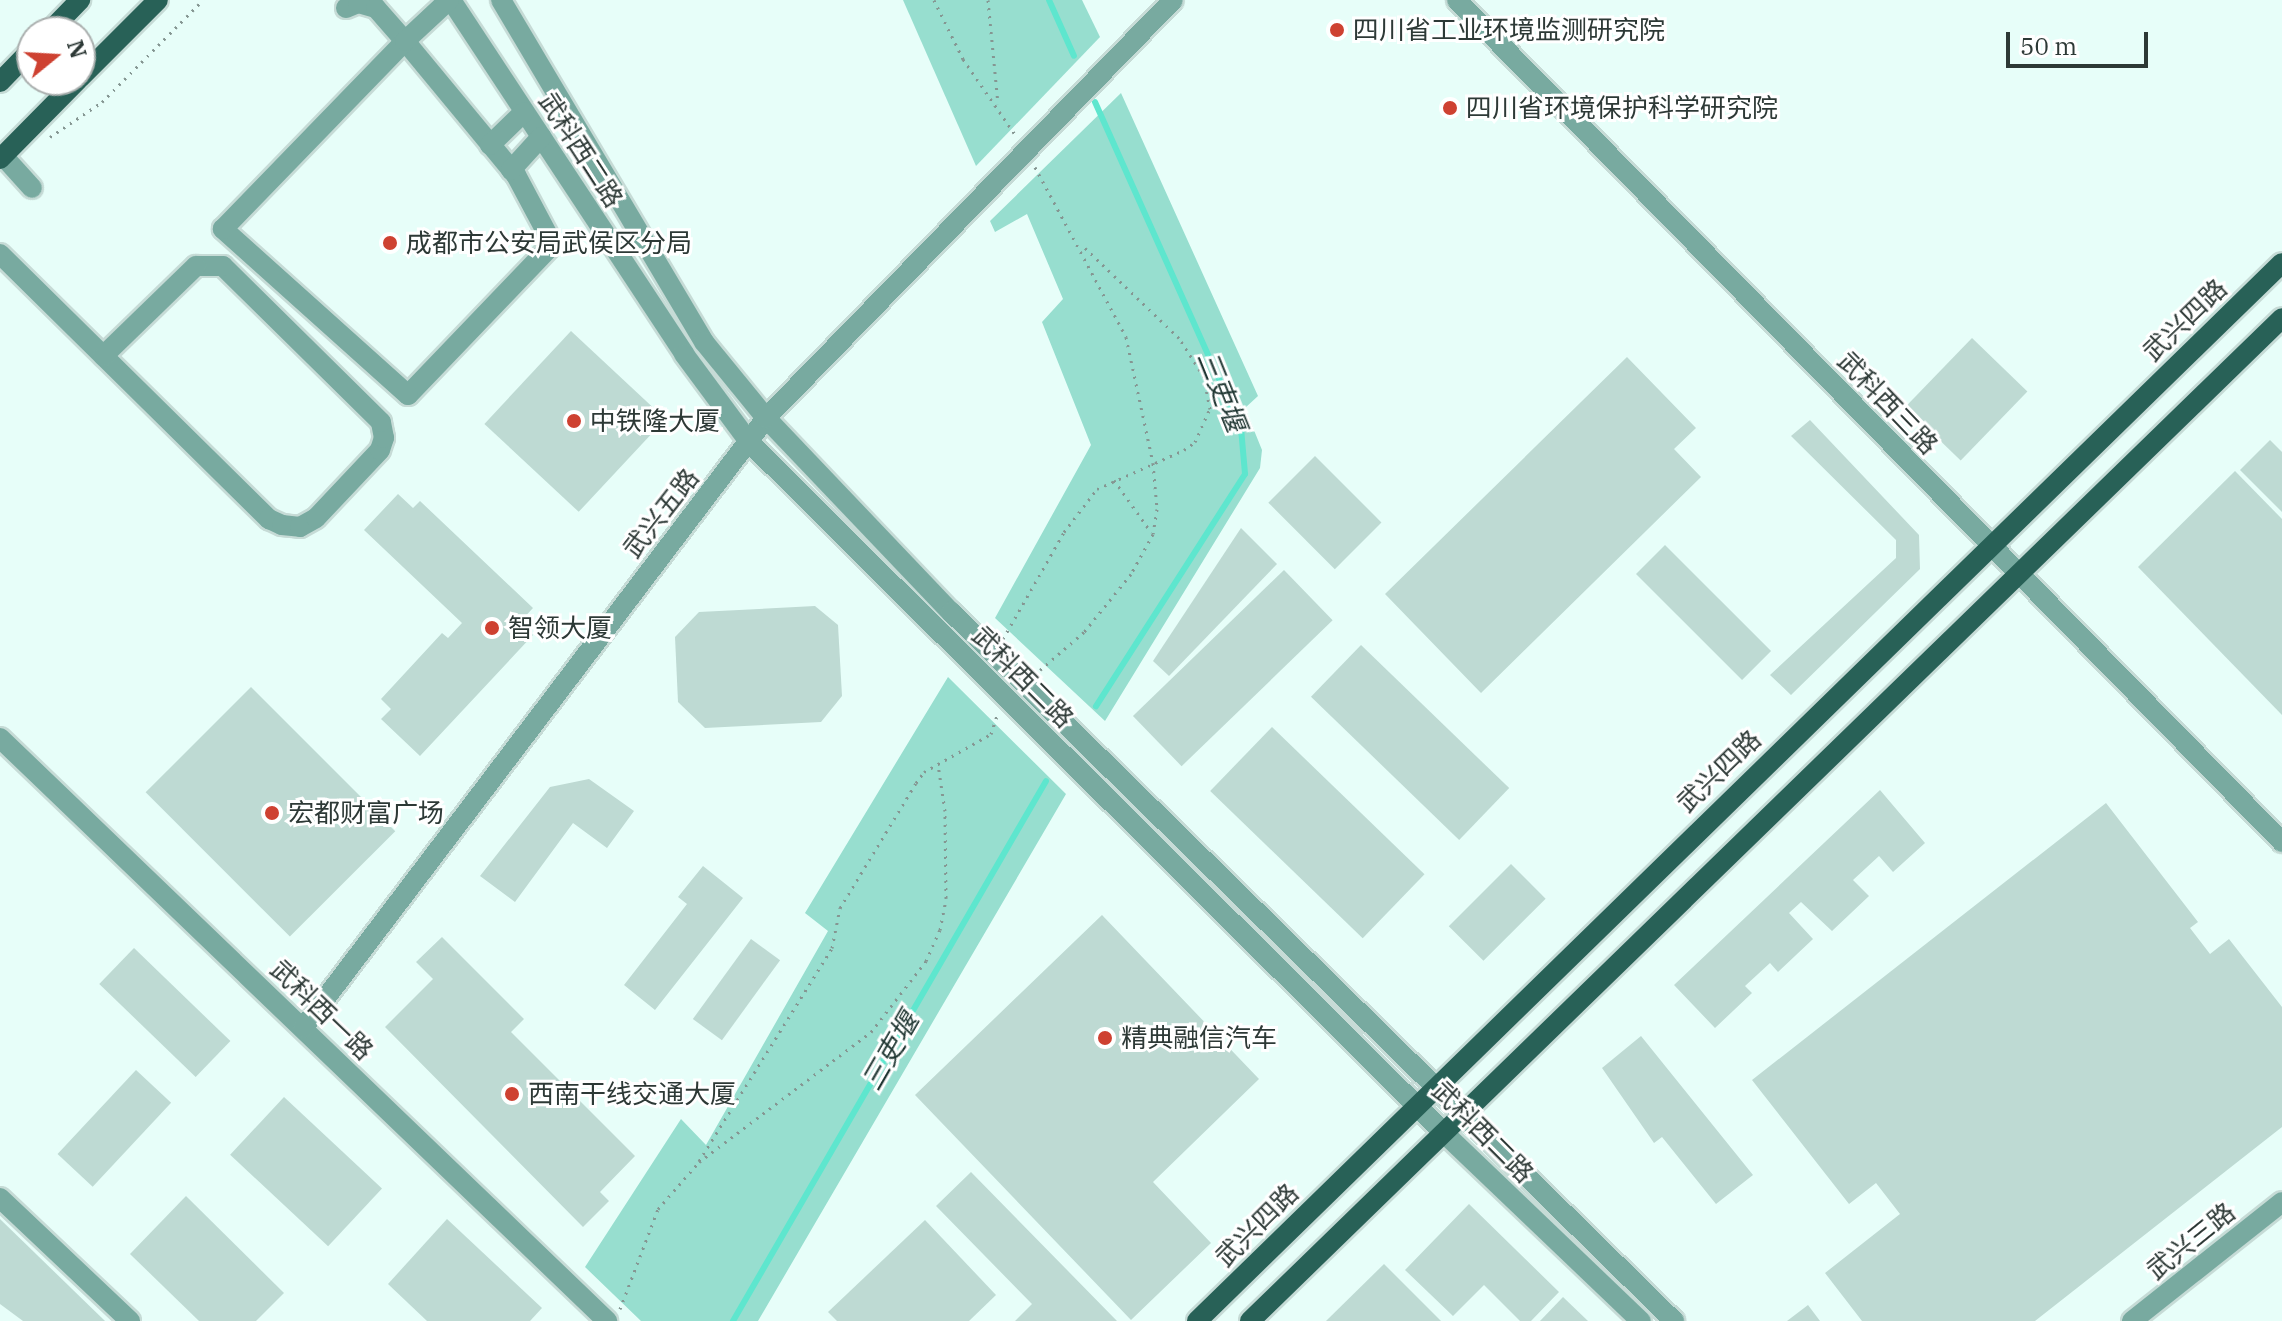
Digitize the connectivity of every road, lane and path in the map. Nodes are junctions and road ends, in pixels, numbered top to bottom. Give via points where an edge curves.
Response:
1 (80, 0) edge
2 (158, 0) edge
3 (203, 0) edge
4 (450, 0) edge
5 (501, 0) edge
6 (934, 0) edge
7 (988, 0) edge
8 (1173, 0) edge
9 (1457, 0) edge
10 (346, 8) dead end
11 (64, 16) edge
12 (405, 41) junction
13 (96, 62) edge
14 (16, 66) edge
15 (0, 82) edge
16 (62, 96) edge
17 (999, 107) junction
18 (524, 112) junction
19 (541, 137) junction
20 (47, 139) dead end
21 (490, 145) junction
22 (1024, 150) junction
23 (1, 157) edge
24 (511, 170) junction
25 (32, 188) dead end
26 (1079, 242) junction
27 (0, 254) edge
28 (2282, 263) edge
29 (2282, 318) edge
30 (103, 356) junction
31 (766, 418) junction
32 (749, 442) junction
33 (1153, 463) junction
34 (1114, 480) junction
35 (1153, 534) junction
36 (1989, 543) junction
37 (2017, 571) junction
38 (995, 654) junction
39 (1025, 683) junction
40 (1001, 692) junction
41 (0, 738) edge
42 (938, 764) junction
43 (2282, 842) edge
44 (303, 1028) junction
45 (1436, 1084) junction
46 (1417, 1103) junction
47 (1464, 1114) junction
48 (1445, 1134) junction
49 (699, 1162) junction
50 (0, 1198) edge
51 (2282, 1202) edge
52 (130, 1321) edge
53 (607, 1321) edge
54 (615, 1321) edge
55 (1197, 1321) edge
56 (1250, 1321) edge
57 (1641, 1321) edge
58 (1674, 1321) edge
59 (2132, 1321) edge

1 - 11 main road
2 - 13 main road
3 - 20 path via 102,102
4 - 12 street
4 - 18 street, 武科西二路
5 - 31 street, 武科西二路 via 704,342
6 - 17 path via 963,59
7 - 17 path
8 - 22 street, 武兴五路
9 - 36 street, 武科西三路
10 - 12 street via 358,3 376,8
12 - 21 street
12 - 24 street via 223,229 408,395 550,247
14 - 15 main road
16 - 23 main road
17 - 22 path
18 - 19 street, 武科西二路
18 - 21 street
19 - 24 street
19 - 32 street, 武科西二路
21 - 24 street
22 - 26 path
22 - 31 street, 武兴五路
23 - 25 street
26 - 33 path via 1132,355
26 - 33 path via 1179,338 1204,377 1210,409 1195,442
27 - 30 street
28 - 36 main road, 武兴四路
29 - 37 main road
30 - 30 street via 269,519 282,525 300,527 316,518 380,450 384,438 381,422 223,266 196,266
31 - 32 street, 武兴五路
31 - 38 street, 武科西二路
32 - 40 street, 武科西二路
32 - 44 street, 武兴五路
33 - 34 path
33 - 35 path
34 - 35 path
34 - 38 path via 1097,489 1064,532
35 - 39 path via 1131,574 1084,632
36 - 37 street, 武科西三路
36 - 45 main road, 武兴四路
37 - 43 street, 武科西三路
37 - 47 main road
38 - 39 street, 武科西二路
39 - 45 street, 武科西二路
40 - 42 path via 991,734
40 - 46 street, 武科西二路
41 - 44 street, 武科西一路
42 - 49 path via 916,783 840,908 832,948
42 - 49 path via 945,811 946,898 926,961 871,1032
44 - 53 street, 武科西一路
45 - 46 main road, 武兴四路
45 - 47 street, 武科西二路
46 - 48 street, 武科西二路
46 - 55 main road, 武兴四路
47 - 48 main road
47 - 58 street, 武科西二路
48 - 56 main road
48 - 57 street, 武科西二路
49 - 54 path via 658,1209
50 - 52 street
51 - 59 street, 武兴三路

